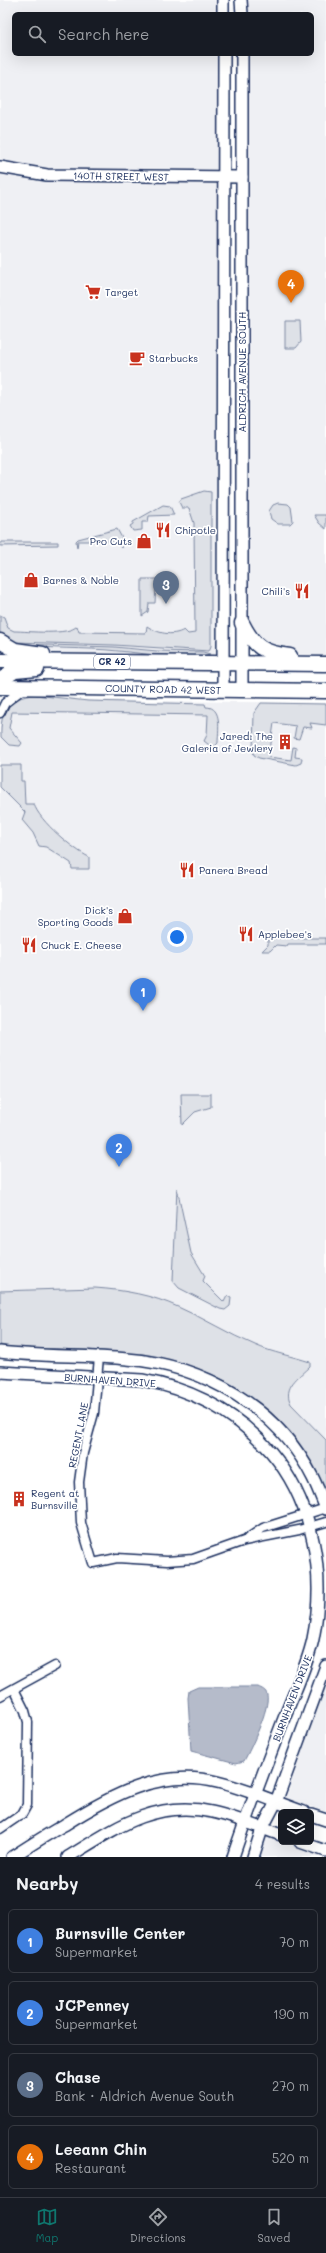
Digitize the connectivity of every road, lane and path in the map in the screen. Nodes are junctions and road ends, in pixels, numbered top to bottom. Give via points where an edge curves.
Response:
1 (223, 0) edge
2 (242, 0) edge
3 (223, 12) edge
4 (242, 12) edge
5 (224, 56) edge
6 (242, 56) edge
7 (0, 167) edge
8 (224, 177) junction
9 (242, 178) junction
10 (242, 623) junction
11 (0, 641) edge
12 (326, 660) edge
13 (0, 661) edge
14 (97, 662) junction
15 (224, 663) junction
16 (242, 663) junction
17 (326, 664) edge
18 (0, 680) edge
19 (0, 687) edge
20 (25, 687) junction
21 (224, 689) junction
22 (242, 689) junction
23 (326, 691) edge
24 (0, 713) edge
25 (0, 1352) edge
26 (99, 1357) junction
27 (0, 1372) edge
28 (98, 1377) junction
29 (326, 1508) edge
30 (306, 1513) junction
31 (326, 1522) edge
32 (311, 1526) junction
33 (244, 1541) junction
34 (55, 1666) dead end
35 (326, 1666) edge
36 (14, 1688) junction
37 (0, 1696) edge
38 (255, 1795) junction
39 (276, 1802) junction
40 (296, 1809) edge
41 (314, 1816) edge
42 (326, 1820) edge
43 (245, 1821) junction
44 (0, 1829) edge
45 (262, 1829) junction
46 (278, 1834) edge
47 (309, 1845) edge
48 (326, 1851) edge
49 (12, 1857) edge
50 (68, 1857) edge
51 (233, 1857) edge
52 (254, 1857) edge

1 - 3 street
2 - 4 street
5 - 8 street, ALDRICH AVENUE SOUTH
6 - 9 street, ALDRICH AVENUE SOUTH
7 - 8 street, 140TH STREET WEST via 47,175
8 - 9 street, 140TH STREET WEST
8 - 15 street, ALDRICH AVENUE SOUTH
9 - 10 street, ALDRICH AVENUE SOUTH
10 - 12 highway via 250,639 264,650 274,654
10 - 16 street, ALDRICH AVENUE SOUTH
11 - 14 highway via 15,650
13 - 14 highway, CR 42
14 - 15 highway, CR 42
14 - 18 highway via 15,671
15 - 16 highway, CR 42
15 - 21 street, ALDRICH AVENUE SOUTH
16 - 17 highway, CR 42
16 - 22 street, ALDRICH AVENUE SOUTH
19 - 20 highway, COUNTY ROAD 42 WEST
20 - 21 highway, COUNTY ROAD 42 WEST
20 - 24 street via 5,703
21 - 22 highway, COUNTY ROAD 42 WEST
22 - 23 highway, COUNTY ROAD 42 WEST
25 - 26 street, BURNHAVEN DRIVE
26 - 28 street, REGENT LANE
26 - 29 street, BURNHAVEN DRIVE via 146,1361 184,1369 236,1394 265,1416 291,1445 313,1478
27 - 28 street, BURNHAVEN DRIVE
28 - 30 street, BURNHAVEN DRIVE via 159,1383 192,1394 222,1409 251,1432 276,1459 296,1490
28 - 33 street, REGENT LANE via 94,1413 83,1453 80,1482 81,1523 93,1563 117,1558 167,1561 193,1559
29 - 30 street
30 - 32 street, BURNHAVEN DRIVE
30 - 33 street via 263,1528
31 - 32 street
32 - 33 street
32 - 38 street, BURNHAVEN DRIVE via 319,1576 319,1602 313,1640
34 - 36 street
35 - 39 street, BURNHAVEN DRIVE
36 - 37 street
36 - 44 street via 28,1722 28,1800 22,1814
38 - 39 street
38 - 43 street, BURNHAVEN DRIVE
38 - 49 street via 217,1782 197,1779 142,1784 104,1800
39 - 40 street
39 - 45 street, BURNHAVEN DRIVE
41 - 42 street
43 - 45 street
43 - 50 street via 194,1809 155,1812 121,1825
43 - 51 street, BURNHAVEN DRIVE
45 - 46 street
45 - 52 street, BURNHAVEN DRIVE
47 - 48 street

